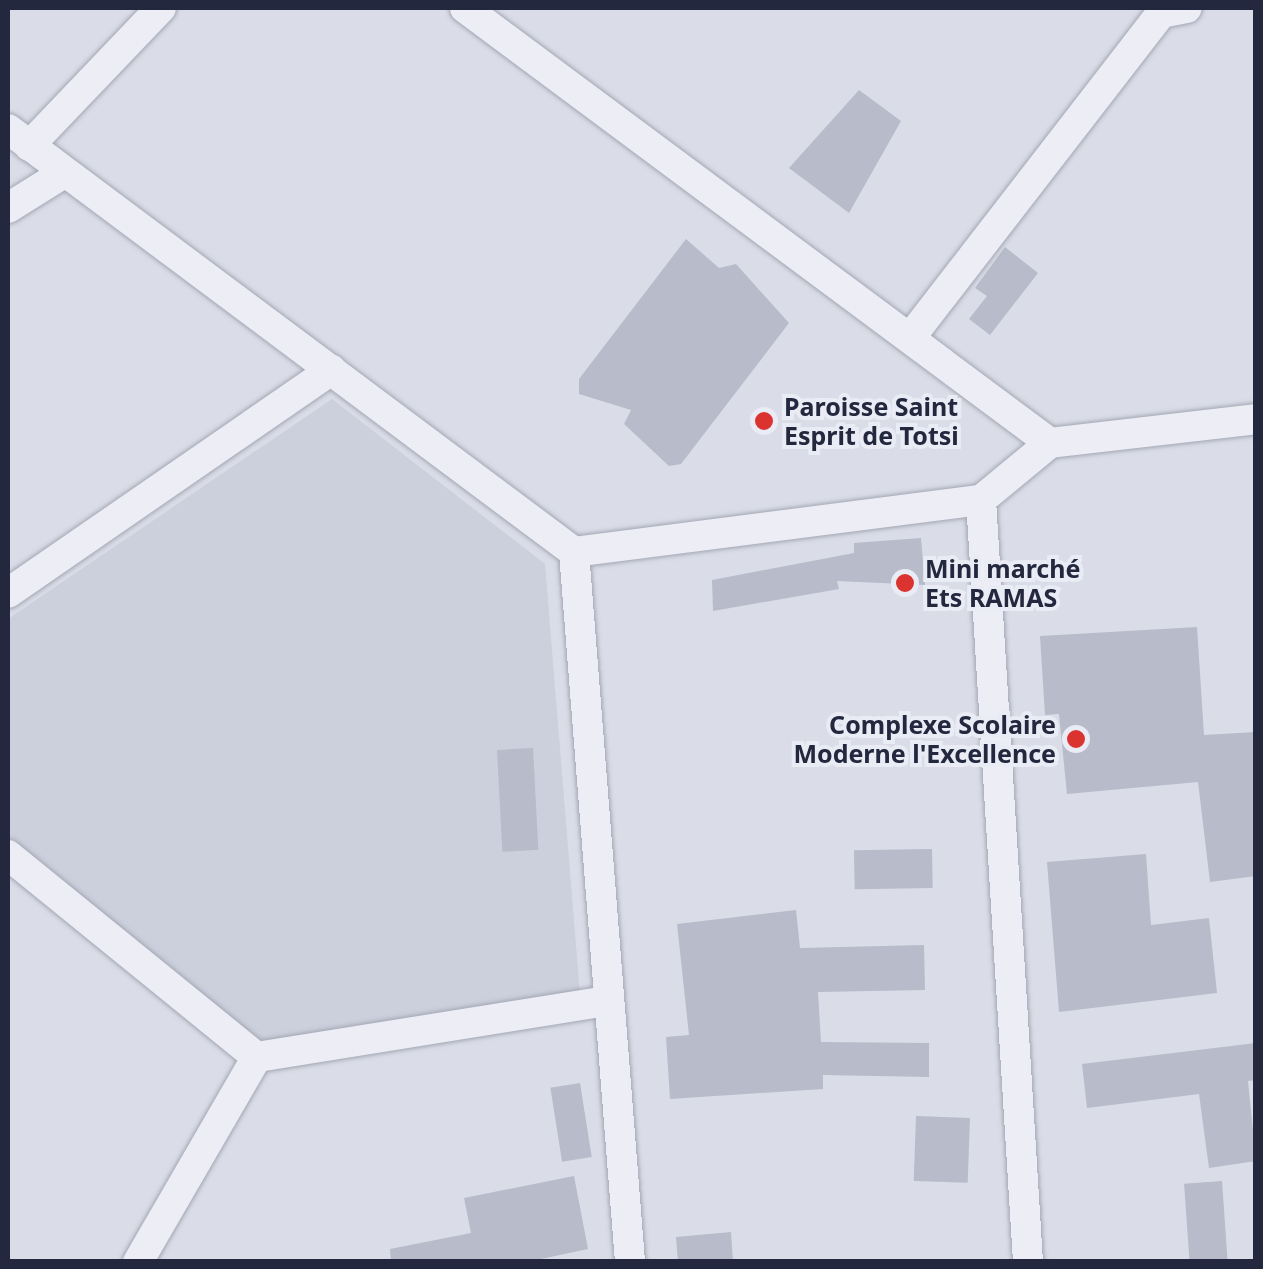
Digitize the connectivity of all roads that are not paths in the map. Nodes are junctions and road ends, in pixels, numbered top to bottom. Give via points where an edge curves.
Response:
1 (161, 8) edge
2 (465, 8) edge
3 (1166, 10) edge
4 (18, 137) edge
5 (64, 173) junction
6 (8, 208) edge
7 (910, 338) junction
8 (330, 370) junction
9 (1256, 419) edge
10 (1050, 443) junction
11 (981, 500) junction
12 (574, 552) junction
13 (8, 593) edge
14 (8, 855) edge
15 (608, 1001) junction
16 (257, 1056) junction
17 (138, 1262) edge
18 (630, 1262) edge
19 (1028, 1262) edge

1 - 4 street
2 - 7 street
3 - 7 street
4 - 5 street
5 - 6 street
5 - 8 street
7 - 10 street
8 - 12 street
8 - 13 street
9 - 10 street
10 - 11 street
11 - 12 street
11 - 19 street
12 - 15 street
14 - 16 street
15 - 16 street
15 - 18 street
16 - 17 street

